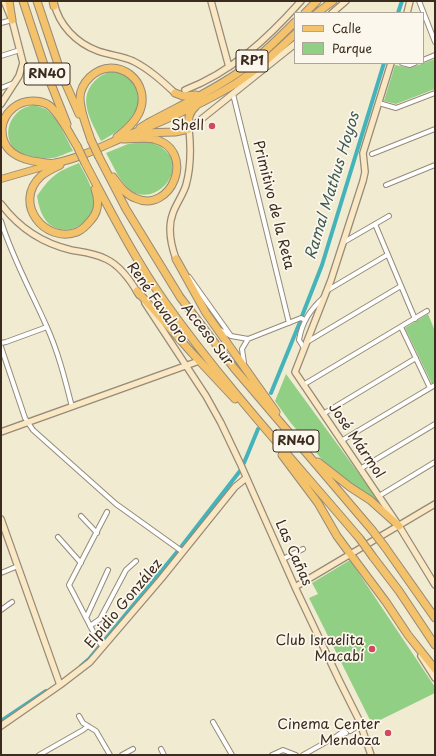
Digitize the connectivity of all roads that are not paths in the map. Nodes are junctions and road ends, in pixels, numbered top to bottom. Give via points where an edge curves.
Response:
1 (4, 1) edge
2 (9, 1) edge
3 (22, 1) edge
4 (37, 1) edge
5 (211, 1) edge
6 (301, 1) edge
7 (316, 1) edge
8 (329, 1) edge
9 (333, 1) edge
10 (346, 1) edge
11 (410, 1) edge
12 (419, 1) edge
13 (54, 3) edge
14 (306, 11) edge
15 (318, 12) edge
16 (318, 12) edge
17 (333, 12) edge
18 (407, 12) edge
19 (423, 12) edge
20 (424, 14) edge
21 (12, 20) junction
22 (1, 23) edge
23 (294, 23) edge
24 (294, 35) edge
25 (435, 42) edge
26 (294, 45) edge
27 (20, 50) junction
28 (435, 55) edge
29 (1, 56) edge
30 (424, 60) edge
31 (391, 64) edge
32 (229, 67) junction
33 (14, 83) junction
34 (1, 88) edge
35 (185, 90) dead end
36 (175, 93) joint
37 (435, 93) edge
38 (233, 94) junction
39 (205, 96) junction
40 (1, 104) edge
41 (379, 104) junction
42 (189, 129) junction
43 (435, 129) edge
44 (132, 134) junction
45 (91, 140) junction
46 (119, 140) junction
47 (107, 145) junction
48 (77, 146) junction
49 (372, 154) dead end
50 (99, 157) junction
51 (70, 159) junction
52 (85, 162) junction
53 (54, 164) junction
54 (435, 165) edge
55 (1, 179) edge
56 (386, 185) dead end
57 (1, 204) edge
58 (389, 216) dead end
59 (1, 221) edge
60 (375, 224) junction
61 (344, 242) junction
62 (387, 255) junction
63 (176, 259) junction
64 (401, 286) junction
65 (328, 290) junction
66 (137, 291) junction
67 (325, 296) junction
68 (427, 311) dead end
69 (415, 319) junction
70 (305, 320) junction
71 (289, 323) junction
72 (47, 327) junction
73 (401, 327) junction
74 (215, 328) junction
75 (231, 336) junction
76 (248, 339) junction
77 (1, 343) edge
78 (305, 345) junction
79 (1, 347) edge
80 (416, 358) junction
81 (200, 361) junction
82 (185, 366) junction
83 (247, 371) junction
84 (304, 385) junction
85 (435, 385) edge
86 (430, 388) junction
87 (72, 407) junction
88 (323, 414) junction
89 (27, 423) junction
90 (261, 424) junction
91 (435, 424) edge
92 (1, 432) edge
93 (293, 437) junction
94 (341, 441) junction
95 (300, 447) junction
96 (435, 462) edge
97 (360, 469) junction
98 (246, 478) junction
99 (379, 496) junction
100 (435, 504) edge
101 (107, 512) dead end
102 (81, 516) dead end
103 (1, 519) edge
104 (399, 526) junction
105 (96, 533) junction
106 (58, 537) dead end
107 (303, 549) dead end
108 (183, 552) junction
109 (351, 556) junction
110 (283, 559) junction
111 (136, 561) dead end
112 (81, 563) junction
113 (18, 566) junction
114 (108, 570) dead end
115 (1, 573) edge
116 (435, 585) edge
117 (296, 587) junction
118 (12, 602) dead end
119 (1, 610) edge
120 (86, 618) junction
121 (435, 618) edge
122 (90, 626) junction
123 (408, 636) junction
124 (435, 645) edge
125 (103, 647) junction
126 (435, 670) edge
127 (435, 678) edge
128 (60, 685) junction
129 (79, 716) dead end
130 (213, 722) dead end
131 (360, 722) junction
132 (1, 726) edge
133 (88, 726) junction
134 (133, 749) dead end
135 (161, 749) dead end
136 (39, 755) edge
137 (110, 755) edge
138 (122, 755) edge
139 (164, 755) edge
140 (232, 755) edge
141 (272, 755) edge
142 (296, 755) edge
143 (303, 755) edge
144 (371, 755) edge

1 - 21 main road
2 - 21 highway
3 - 48 highway, Acceso Sur / RN40 via 47,74
4 - 45 highway, Acceso Sur / RN40 via 63,78
5 - 32 main road
6 - 32 main road via 276,29
7 - 14 highway
8 - 15 highway
9 - 16 highway
10 - 17 main road
11 - 18 main road
12 - 19 street
13 - 36 main road via 72,36 98,51 134,62
20 - 25 street
21 - 22 street
21 - 27 main road
23 - 39 highway, RP1 via 251,63
24 - 39 highway, RP1 via 235,84
26 - 38 main road
27 - 29 street
27 - 33 main road via 23,63
28 - 30 street
31 - 41 main road
32 - 35 main road
33 - 34 street
33 - 40 main road
36 - 39 highway
37 - 41 street via 396,108
38 - 42 main road
38 - 71 street, Primitivo de la Reta
39 - 42 highway via 189,113
39 - 44 highway, RP1 via 148,123
41 - 61 main road via 363,153 364,178
42 - 44 highway
42 - 63 main road via 191,158 186,185 172,215 170,230
43 - 49 street
44 - 46 highway
45 - 47 highway via 80,107 81,90 86,81 97,72 110,68 121,70 133,76 137,82 142,103 138,116
45 - 50 highway, Acceso Sur / RN40, bridge
46 - 47 highway
46 - 50 highway via 148,138 162,143 170,150 178,166 173,185 166,193 156,199 136,199 120,187
47 - 51 highway
48 - 52 highway, Acceso Sur / RN40, bridge
48 - 53 highway via 47,104 31,101 15,106 2,127 7,147 20,158
50 - 93 highway, Acceso Sur / RN40 via 126,209 180,297 234,368
51 - 52 highway via 40,177 31,192 30,207 33,216 46,228 58,233 78,232 94,217 97,210 98,199
51 - 53 highway
52 - 90 highway, Acceso Sur / RN40 via 116,222 161,296 198,347
53 - 55 main road
54 - 56 street
57 - 66 main road, René Favaloro via 21,226 41,240 58,247 107,259 123,272
58 - 60 street
59 - 72 street
60 - 61 street
60 - 62 street
61 - 65 main road
62 - 64 street
62 - 65 street
63 - 74 highway
63 - 75 street
64 - 69 street
64 - 78 street
65 - 67 main road
66 - 81 highway
66 - 82 main road, René Favaloro
67 - 70 street via 314,306
67 - 78 main road
68 - 69 street
69 - 73 street
70 - 71 street via 301,318
70 - 78 street via 300,340
71 - 76 street
72 - 77 street
72 - 87 street
73 - 80 street
73 - 84 street
74 - 75 street
74 - 83 highway
75 - 76 street
76 - 83 street via 242,352
78 - 84 main road, José Mármol via 295,370
79 - 89 street
80 - 86 street
80 - 88 street
81 - 82 main road
81 - 90 highway
82 - 87 main road
82 - 98 main road, Las Cañas via 210,402
83 - 93 highway
84 - 88 main road, José Mármol
85 - 86 street
86 - 94 street
87 - 89 main road
88 - 94 main road, José Mármol
89 - 92 main road
89 - 108 street via 116,504
90 - 109 highway via 318,503
90 - 124 highway, Acceso Sur / RN40, bridge via 360,539
91 - 97 street
93 - 95 highway, Acceso Sur / RN40
94 - 97 main road, José Mármol
95 - 104 highway via 370,500
95 - 121 highway, Acceso Sur / RN40, bridge via 372,530
96 - 99 street
97 - 99 main road, José Mármol
98 - 108 main road, Elpidio González
98 - 110 main road, Las Cañas
99 - 104 main road, José Mármol
100 - 104 main road
101 - 105 street
102 - 105 street
103 - 113 main road
104 - 109 main road
104 - 116 main road, José Mármol
105 - 112 street
106 - 112 street
107 - 110 street
108 - 125 main road, Elpidio González
109 - 117 main road
109 - 123 highway
110 - 117 main road, Las Cañas
111 - 122 street via 126,570 100,619
112 - 120 street via 69,585
113 - 115 street
113 - 128 main road
114 - 120 street
117 - 131 main road, Las Cañas
118 - 119 street
120 - 122 street
122 - 125 street
123 - 126 highway
123 - 127 main road
125 - 128 main road, Elpidio González via 90,662
128 - 132 main road, Elpidio González
129 - 133 street
130 - 140 street
131 - 143 street
131 - 144 main road, Las Cañas
133 - 136 street
133 - 137 street via 96,731
134 - 138 street
135 - 139 street
141 - 142 street via 283,750

